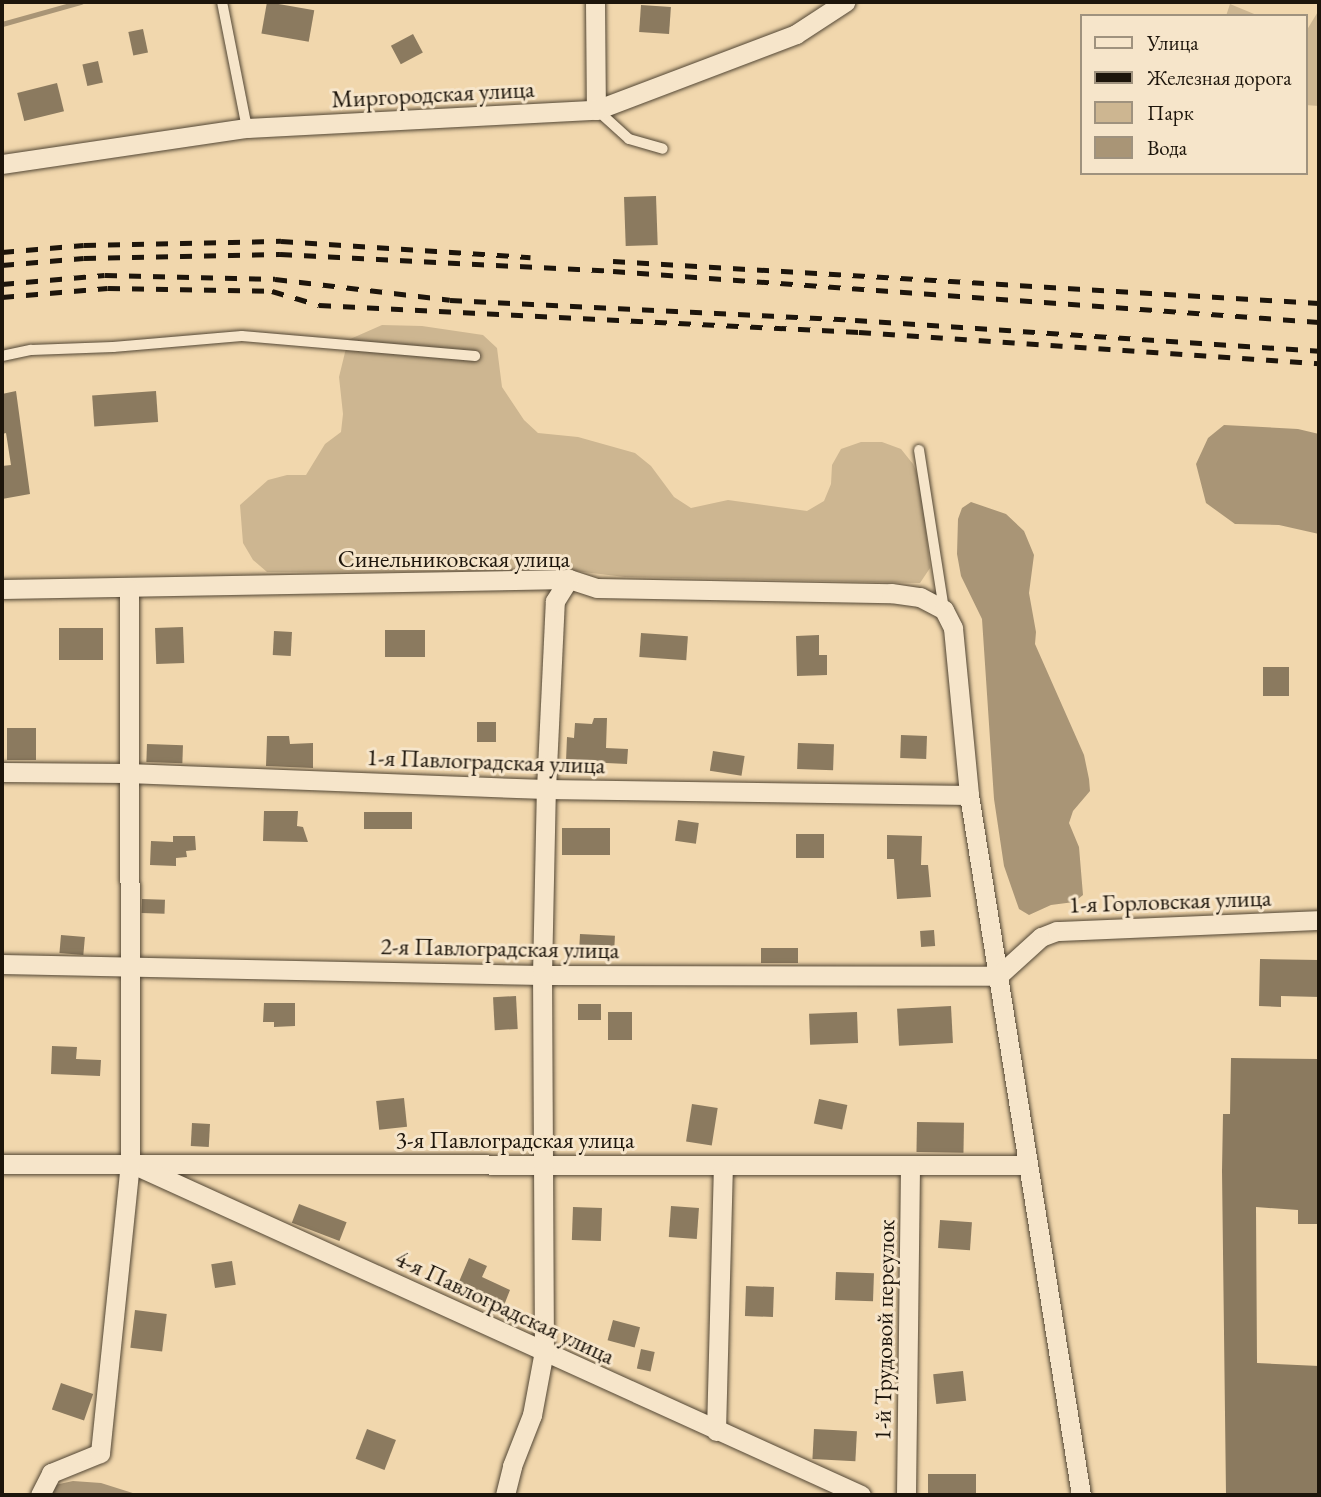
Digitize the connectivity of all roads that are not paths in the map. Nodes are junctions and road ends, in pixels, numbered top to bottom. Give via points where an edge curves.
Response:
1 (222, 2) edge
2 (595, 2) edge
3 (845, 2) edge
4 (596, 110) junction
5 (247, 128) junction
6 (663, 149) dead end
7 (2, 164) edge
8 (2, 356) edge
9 (475, 356) dead end
10 (919, 450) dead end
11 (569, 579) junction
12 (129, 588) junction
13 (2, 589) edge
14 (944, 610) junction
15 (2, 772) edge
16 (127, 773) junction
17 (546, 789) junction
18 (969, 795) junction
19 (1319, 920) edge
20 (2, 964) edge
21 (128, 965) junction
22 (542, 975) junction
23 (998, 976) junction
24 (130, 1163) junction
25 (2, 1164) edge
26 (723, 1165) junction
27 (1028, 1165) junction
28 (544, 1166) junction
29 (910, 1166) junction
30 (544, 1351) junction
31 (716, 1431) junction
32 (40, 1495) edge
33 (505, 1495) edge
34 (860, 1495) edge
35 (906, 1495) edge
36 (1081, 1495) edge

1 - 5 lane
2 - 4 street
3 - 4 street, Миргородская улица via 796,34
4 - 5 street, Миргородская улица
4 - 6 lane via 629,139
5 - 7 street, Миргородская улица
8 - 9 lane via 31,349 242,336
10 - 14 lane
11 - 12 street, Синельниковская улица
11 - 14 street, Синельниковская улица via 597,588 891,593 920,597
11 - 17 street via 555,601
12 - 13 street, Синельниковская улица
12 - 16 street
14 - 18 street via 953,628
15 - 16 street, 1-я Павлоградская улица
16 - 17 street, 1-я Павлоградская улица
16 - 21 street
17 - 18 street, 1-я Павлоградская улица
17 - 22 street
18 - 23 street
19 - 23 street, 1-я Горловская улица via 1057,931 1041,937
20 - 21 street, 2-я Павлоградская улица
21 - 22 street, 2-я Павлоградская улица
21 - 24 street
22 - 23 street, 2-я Павлоградская улица
22 - 28 street
23 - 27 street
24 - 25 street, 3-я Павлоградская улица
24 - 28 street, 3-я Павлоградская улица
24 - 30 street, 4-я Павлоградская улица
24 - 32 street via 100,1453 51,1473
26 - 28 street, 3-я Павлоградская улица
26 - 29 street, 3-я Павлоградская улица
26 - 31 street
27 - 29 street, 3-я Павлоградская улица
27 - 36 street
28 - 30 street
29 - 35 street, 1-й Трудовой переулок
30 - 31 street, 4-я Павлоградская улица
30 - 33 street via 532,1415
31 - 34 street, 4-я Павлоградская улица

